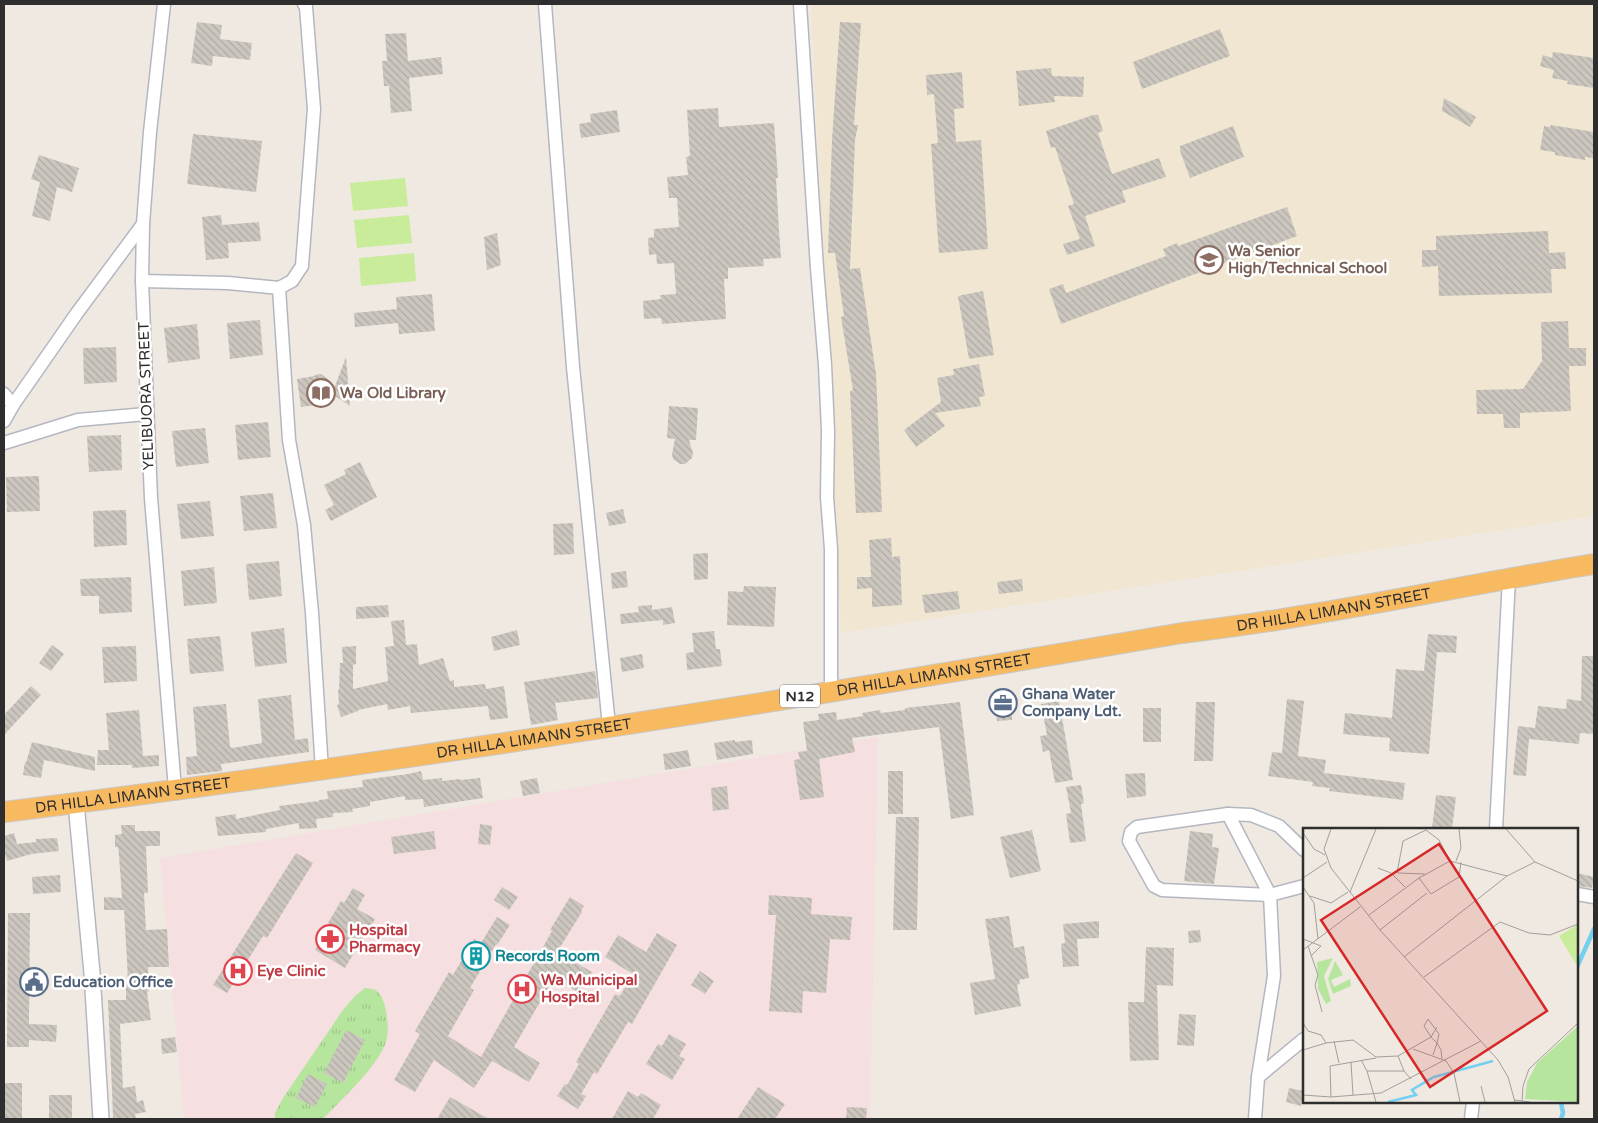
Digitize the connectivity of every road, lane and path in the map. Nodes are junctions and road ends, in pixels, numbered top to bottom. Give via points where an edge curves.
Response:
1 (164, 4) edge
2 (304, 4) edge
3 (544, 4) edge
4 (800, 4) edge
5 (143, 224) junction
6 (142, 281) junction
7 (279, 288) junction
8 (4, 394) edge
9 (13, 405) junction
10 (146, 414) junction
11 (4, 421) edge
12 (4, 443) edge
13 (1594, 564) edge
14 (1509, 578) junction
15 (831, 691) junction
16 (609, 726) junction
17 (322, 770) junction
18 (174, 789) junction
19 (76, 803) junction
20 (4, 812) edge
21 (1228, 814) junction
22 (1496, 828) edge
23 (1303, 849) edge
24 (1303, 886) edge
25 (1578, 894) edge
26 (1270, 895) junction
27 (1594, 897) edge
28 (1303, 1040) edge
29 (1258, 1077) junction
30 (1473, 1103) edge
31 (101, 1119) edge
32 (1255, 1119) edge
33 (1471, 1119) edge

1 - 5 street, YELIBUORA STREET
2 - 7 street via 314,109 302,266 292,281
3 - 16 street via 574,367
4 - 15 street via 828,431
5 - 6 street, YELIBUORA STREET
5 - 9 street
6 - 7 street
6 - 10 street, YELIBUORA STREET
7 - 17 street via 289,440 304,525 311,603
8 - 9 street
9 - 11 street
10 - 12 street via 78,420
10 - 18 street, YELIBUORA STREET
13 - 14 highway, DR HILLA LIMANN STREET / N12
14 - 15 highway, DR HILLA LIMANN STREET / N12 via 1332,612 1182,633
14 - 22 street
15 - 16 highway, DR HILLA LIMANN STREET / N12
16 - 17 highway, DR HILLA LIMANN STREET / N12
17 - 18 highway, DR HILLA LIMANN STREET / N12
18 - 19 highway, DR HILLA LIMANN STREET / N12
19 - 20 highway, DR HILLA LIMANN STREET / N12
19 - 31 street via 92,973
21 - 23 street via 1252,814 1279,826
21 - 26 street
21 - 26 street via 1137,827 1131,832 1130,841 1154,886 1162,890
24 - 26 street
25 - 27 street
26 - 29 street via 1274,976
28 - 29 street
29 - 32 street
30 - 33 street

